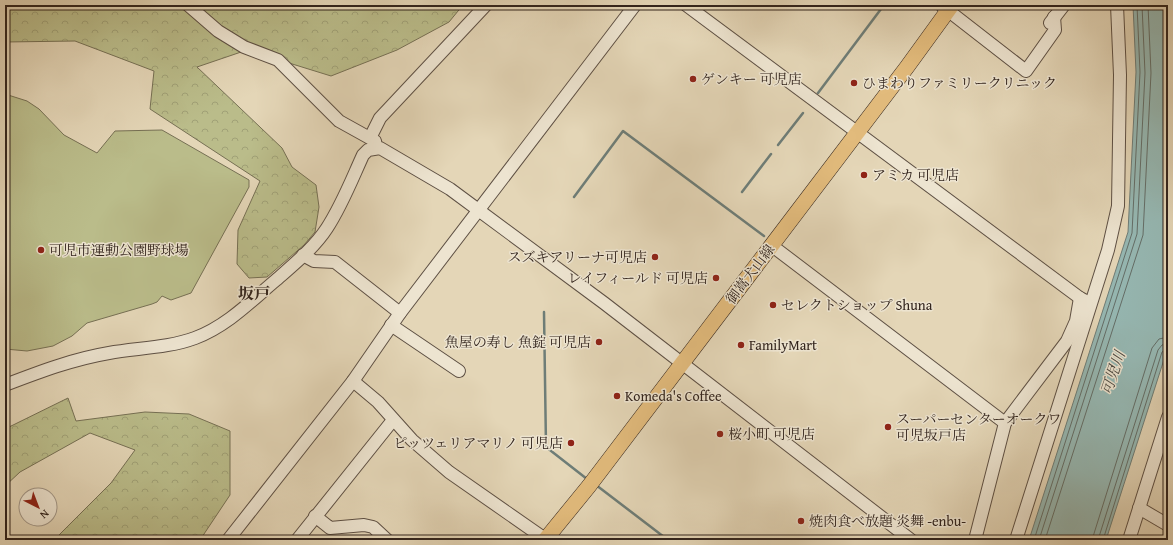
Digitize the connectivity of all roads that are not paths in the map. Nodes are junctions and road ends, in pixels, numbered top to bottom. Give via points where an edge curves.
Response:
1 (188, 5) edge
2 (486, 5) edge
3 (635, 5) edge
4 (686, 5) edge
5 (1064, 5) edge
6 (1117, 5) edge
7 (947, 7) edge
8 (1054, 17) junction
9 (1027, 55) dead end
10 (858, 131) junction
11 (373, 142) junction
12 (479, 210) junction
13 (771, 245) junction
14 (303, 255) junction
15 (1085, 300) junction
16 (400, 313) junction
17 (391, 325) junction
18 (681, 364) junction
19 (459, 371) dead end
20 (353, 381) junction
21 (5, 386) edge
22 (1168, 416) edge
23 (393, 420) junction
24 (1005, 423) junction
25 (1139, 508) junction
26 (315, 516) junction
27 (1168, 525) edge
28 (228, 540) edge
29 (297, 540) edge
30 (387, 540) edge
31 (545, 540) edge
32 (911, 540) edge
33 (976, 540) edge
34 (1016, 540) edge
35 (1129, 540) edge

1 - 11 street via 218,32 244,47 278,60 339,121
2 - 11 street via 380,118
3 - 12 street
4 - 10 street
5 - 8 street
6 - 15 street via 1120,75 1118,206 1108,250
7 - 8 street via 1026,71 1055,30
7 - 10 main road, 御嵩犬山線
8 - 9 street
10 - 13 main road, 御嵩犬山線
10 - 15 street
11 - 12 street
11 - 14 street via 363,155 326,229
12 - 16 street
12 - 18 street
13 - 18 main road, 御嵩犬山線
13 - 24 street
14 - 16 street via 314,261 335,262
14 - 21 street via 235,316 195,338 78,360
15 - 24 street via 1067,341
15 - 34 street via 1038,475
16 - 17 street
17 - 19 street
17 - 20 street
18 - 31 main road, 御嵩犬山線 via 592,483
18 - 32 street
20 - 23 street via 378,402
20 - 28 street
22 - 25 street
23 - 26 street
23 - 31 street via 449,472
24 - 33 street
25 - 27 street
25 - 35 street
26 - 29 street
26 - 30 street via 330,528 364,525 373,527

